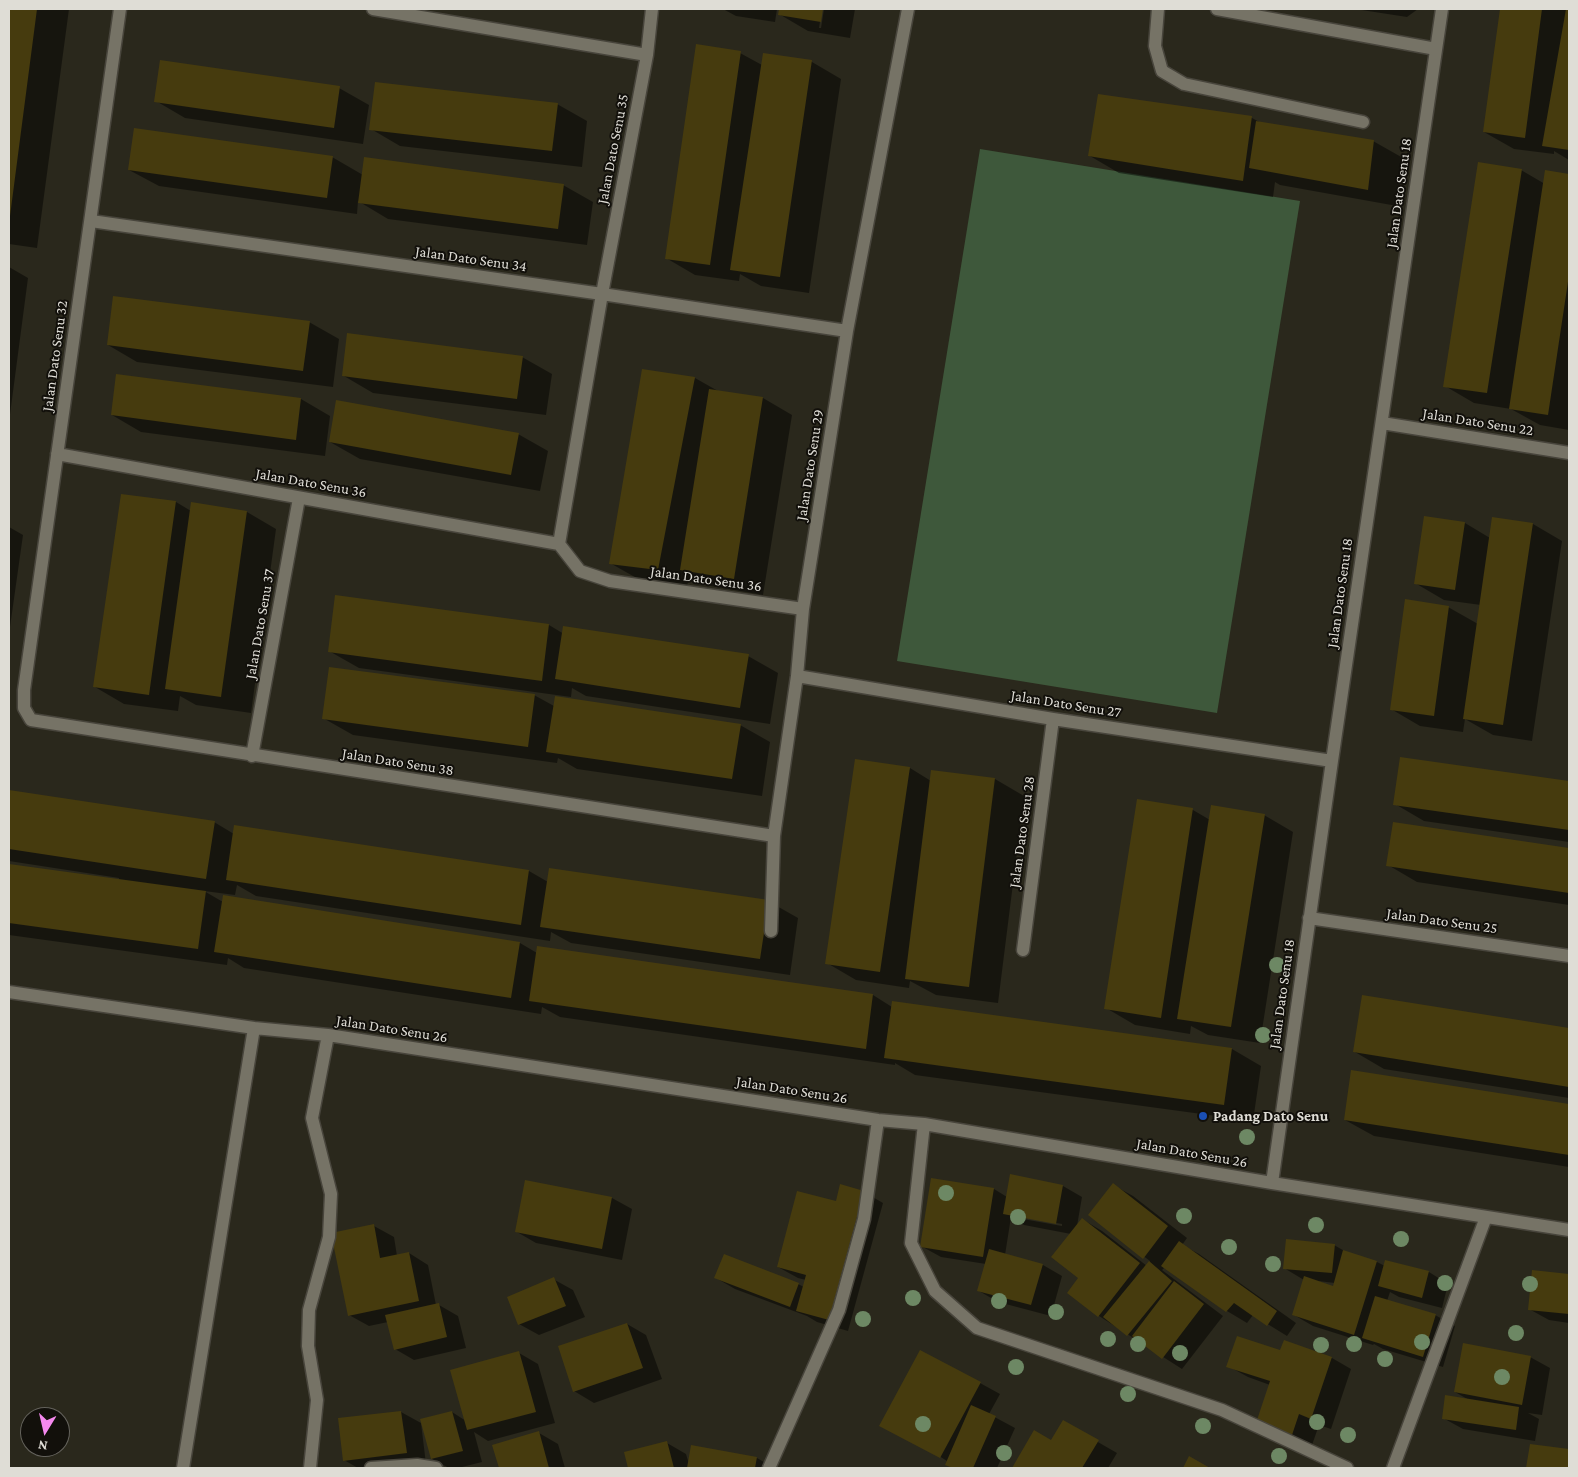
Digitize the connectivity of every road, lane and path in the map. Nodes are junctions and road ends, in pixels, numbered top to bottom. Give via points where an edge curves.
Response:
1 (120, 9) edge
2 (373, 9) edge
3 (652, 9) edge
4 (908, 9) edge
5 (1158, 9) edge
6 (1217, 9) edge
7 (1442, 9) edge
8 (1436, 49) junction
9 (648, 56) junction
10 (1362, 122) dead end
11 (91, 221) junction
12 (602, 294) junction
13 (847, 331) junction
14 (1382, 423) junction
15 (1569, 453) edge
16 (57, 454) junction
17 (299, 498) junction
18 (559, 544) junction
19 (803, 609) junction
20 (797, 676) junction
21 (24, 708) joint
22 (1054, 719) junction
23 (252, 756) junction
24 (1332, 761) junction
25 (774, 836) junction
26 (1309, 918) junction
27 (771, 931) dead end
28 (1023, 950) dead end
29 (1569, 956) edge
30 (9, 992) edge
31 (254, 1028) junction
32 (328, 1035) junction
33 (878, 1120) junction
34 (924, 1124) junction
35 (1272, 1183) junction
36 (1486, 1217) junction
37 (1569, 1230) edge
38 (183, 1468) edge
39 (310, 1468) edge
40 (371, 1468) edge
41 (436, 1468) edge
42 (769, 1468) edge
43 (1347, 1468) edge
44 (1393, 1468) edge

1 - 11 street, Jalan Dato Senu 32
2 - 9 street
3 - 9 street, Jalan Dato Senu 35
4 - 13 street, Jalan Dato Senu 29
5 - 10 street via 1155,46 1162,70 1184,84
6 - 8 street
7 - 8 street, Jalan Dato Senu 18
8 - 14 street, Jalan Dato Senu 18
9 - 12 street, Jalan Dato Senu 35
11 - 12 street, Jalan Dato Senu 34
11 - 16 street, Jalan Dato Senu 32
12 - 13 street, Jalan Dato Senu 34
12 - 18 street
13 - 19 street, Jalan Dato Senu 29
14 - 15 street, Jalan Dato Senu 22
14 - 24 street, Jalan Dato Senu 18
16 - 17 street, Jalan Dato Senu 36
16 - 21 street, Jalan Dato Senu 32
17 - 18 street, Jalan Dato Senu 36
17 - 23 street, Jalan Dato Senu 37
18 - 19 street, Jalan Dato Senu 36 via 580,571 610,581
19 - 20 street, Jalan Dato Senu 29
20 - 22 street, Jalan Dato Senu 27
20 - 25 street, Jalan Dato Senu 29
21 - 23 street, Jalan Dato Senu 38 via 31,720 48,724
22 - 24 street, Jalan Dato Senu 27
22 - 28 street, Jalan Dato Senu 28
23 - 25 street, Jalan Dato Senu 38
24 - 26 street, Jalan Dato Senu 18
25 - 27 street, Jalan Dato Senu 29
26 - 29 street, Jalan Dato Senu 25
26 - 35 street, Jalan Dato Senu 18
30 - 31 street, Jalan Dato Senu 26
31 - 32 street, Jalan Dato Senu 26
31 - 38 street
32 - 33 street, Jalan Dato Senu 26
32 - 39 street via 312,1118 331,1194 329,1237 310,1310 308,1346 316,1400
33 - 34 street, Jalan Dato Senu 26
33 - 42 street via 864,1219 839,1310
34 - 35 street, Jalan Dato Senu 26
34 - 43 street via 911,1243 935,1291 977,1328 1222,1410
35 - 36 street, Jalan Dato Senu 26
36 - 37 street, Jalan Dato Senu 26
36 - 44 street
40 - 41 street via 417,1465

